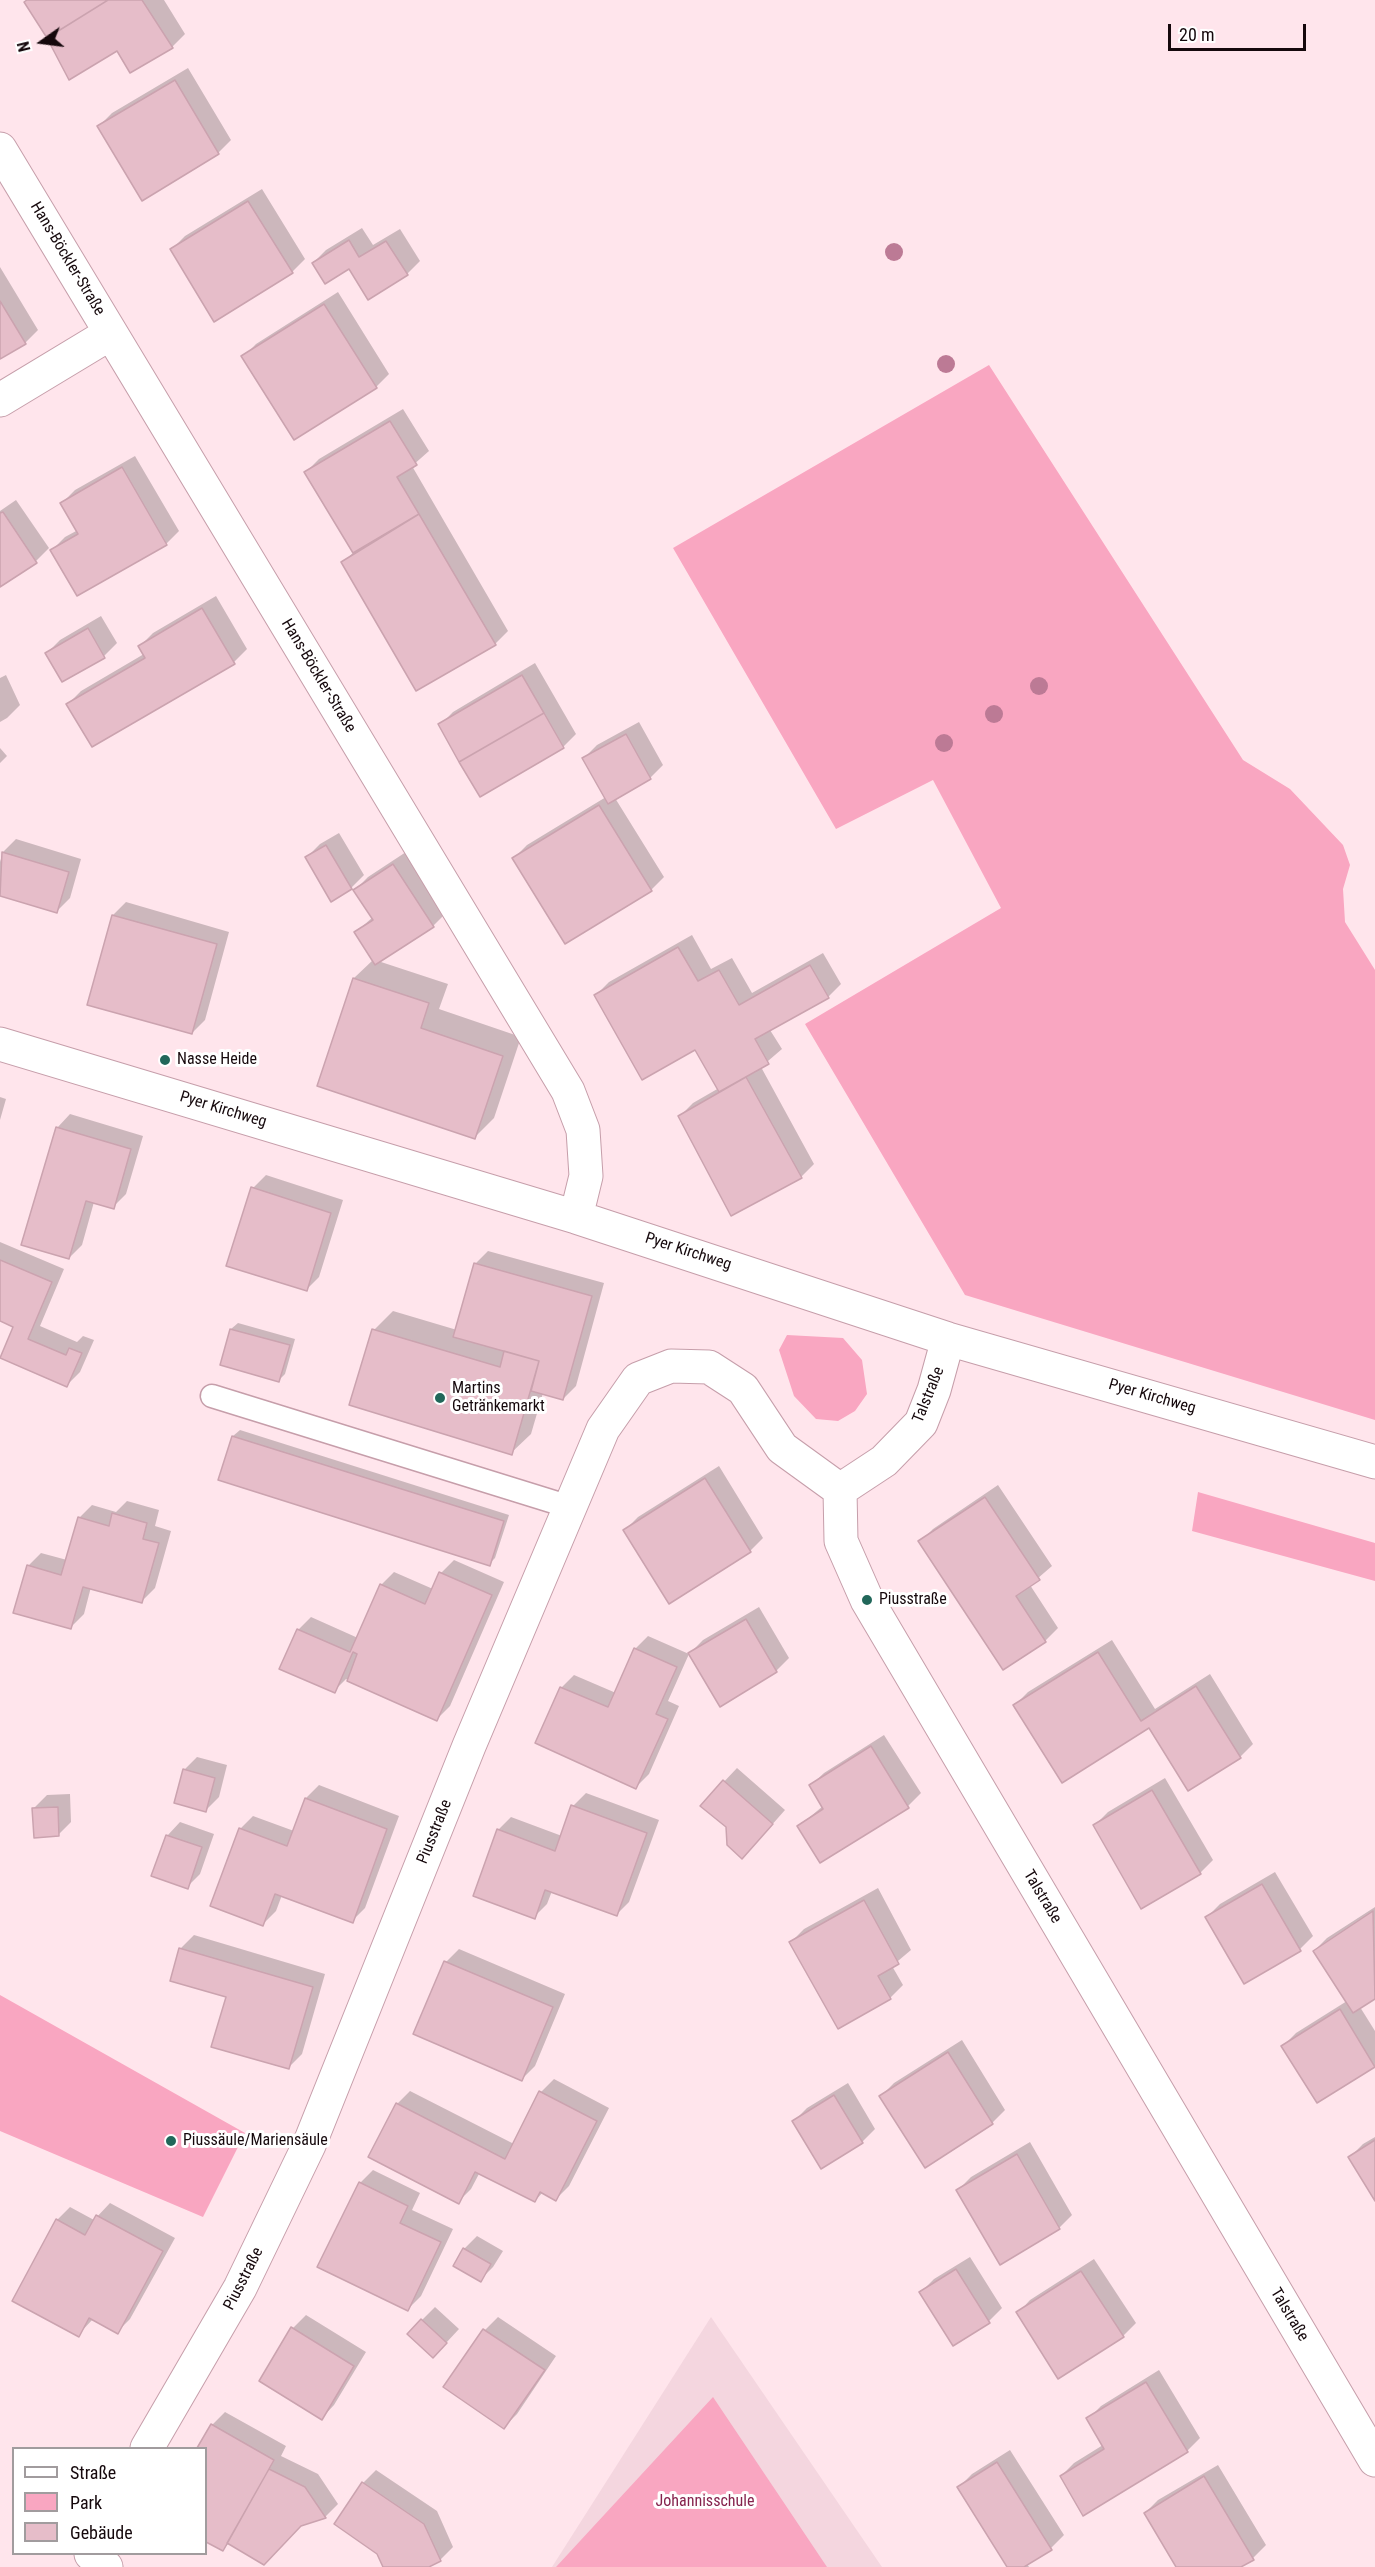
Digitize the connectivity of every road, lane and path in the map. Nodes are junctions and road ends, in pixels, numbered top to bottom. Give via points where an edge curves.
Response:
1 (0, 149) edge
2 (111, 333) junction
3 (0, 400) edge
4 (0, 1044) edge
5 (576, 1217) junction
6 (948, 1339) junction
7 (212, 1396) dead end
8 (1375, 1462) edge
9 (840, 1490) junction
10 (570, 1507) junction
11 (148, 2447) edge
12 (1375, 2460) edge
13 (93, 2555) edge
14 (106, 2567) edge

1 - 2 street, Hans-Böckler-Straße
2 - 3 street
2 - 5 street, Hans-Böckler-Straße via 568,1090 583,1130 586,1176
4 - 5 street, Pyer Kirchweg
5 - 6 street, Pyer Kirchweg
6 - 8 street, Pyer Kirchweg
6 - 9 street, Talstraße via 921,1423 884,1461
7 - 10 lane
9 - 10 street, Piusstraße via 782,1448 742,1389 709,1367 671,1366 638,1379 603,1429
9 - 12 street, Talstraße via 841,1541 867,1600
10 - 11 street, Piusstraße via 309,2145 240,2288
13 - 14 street

